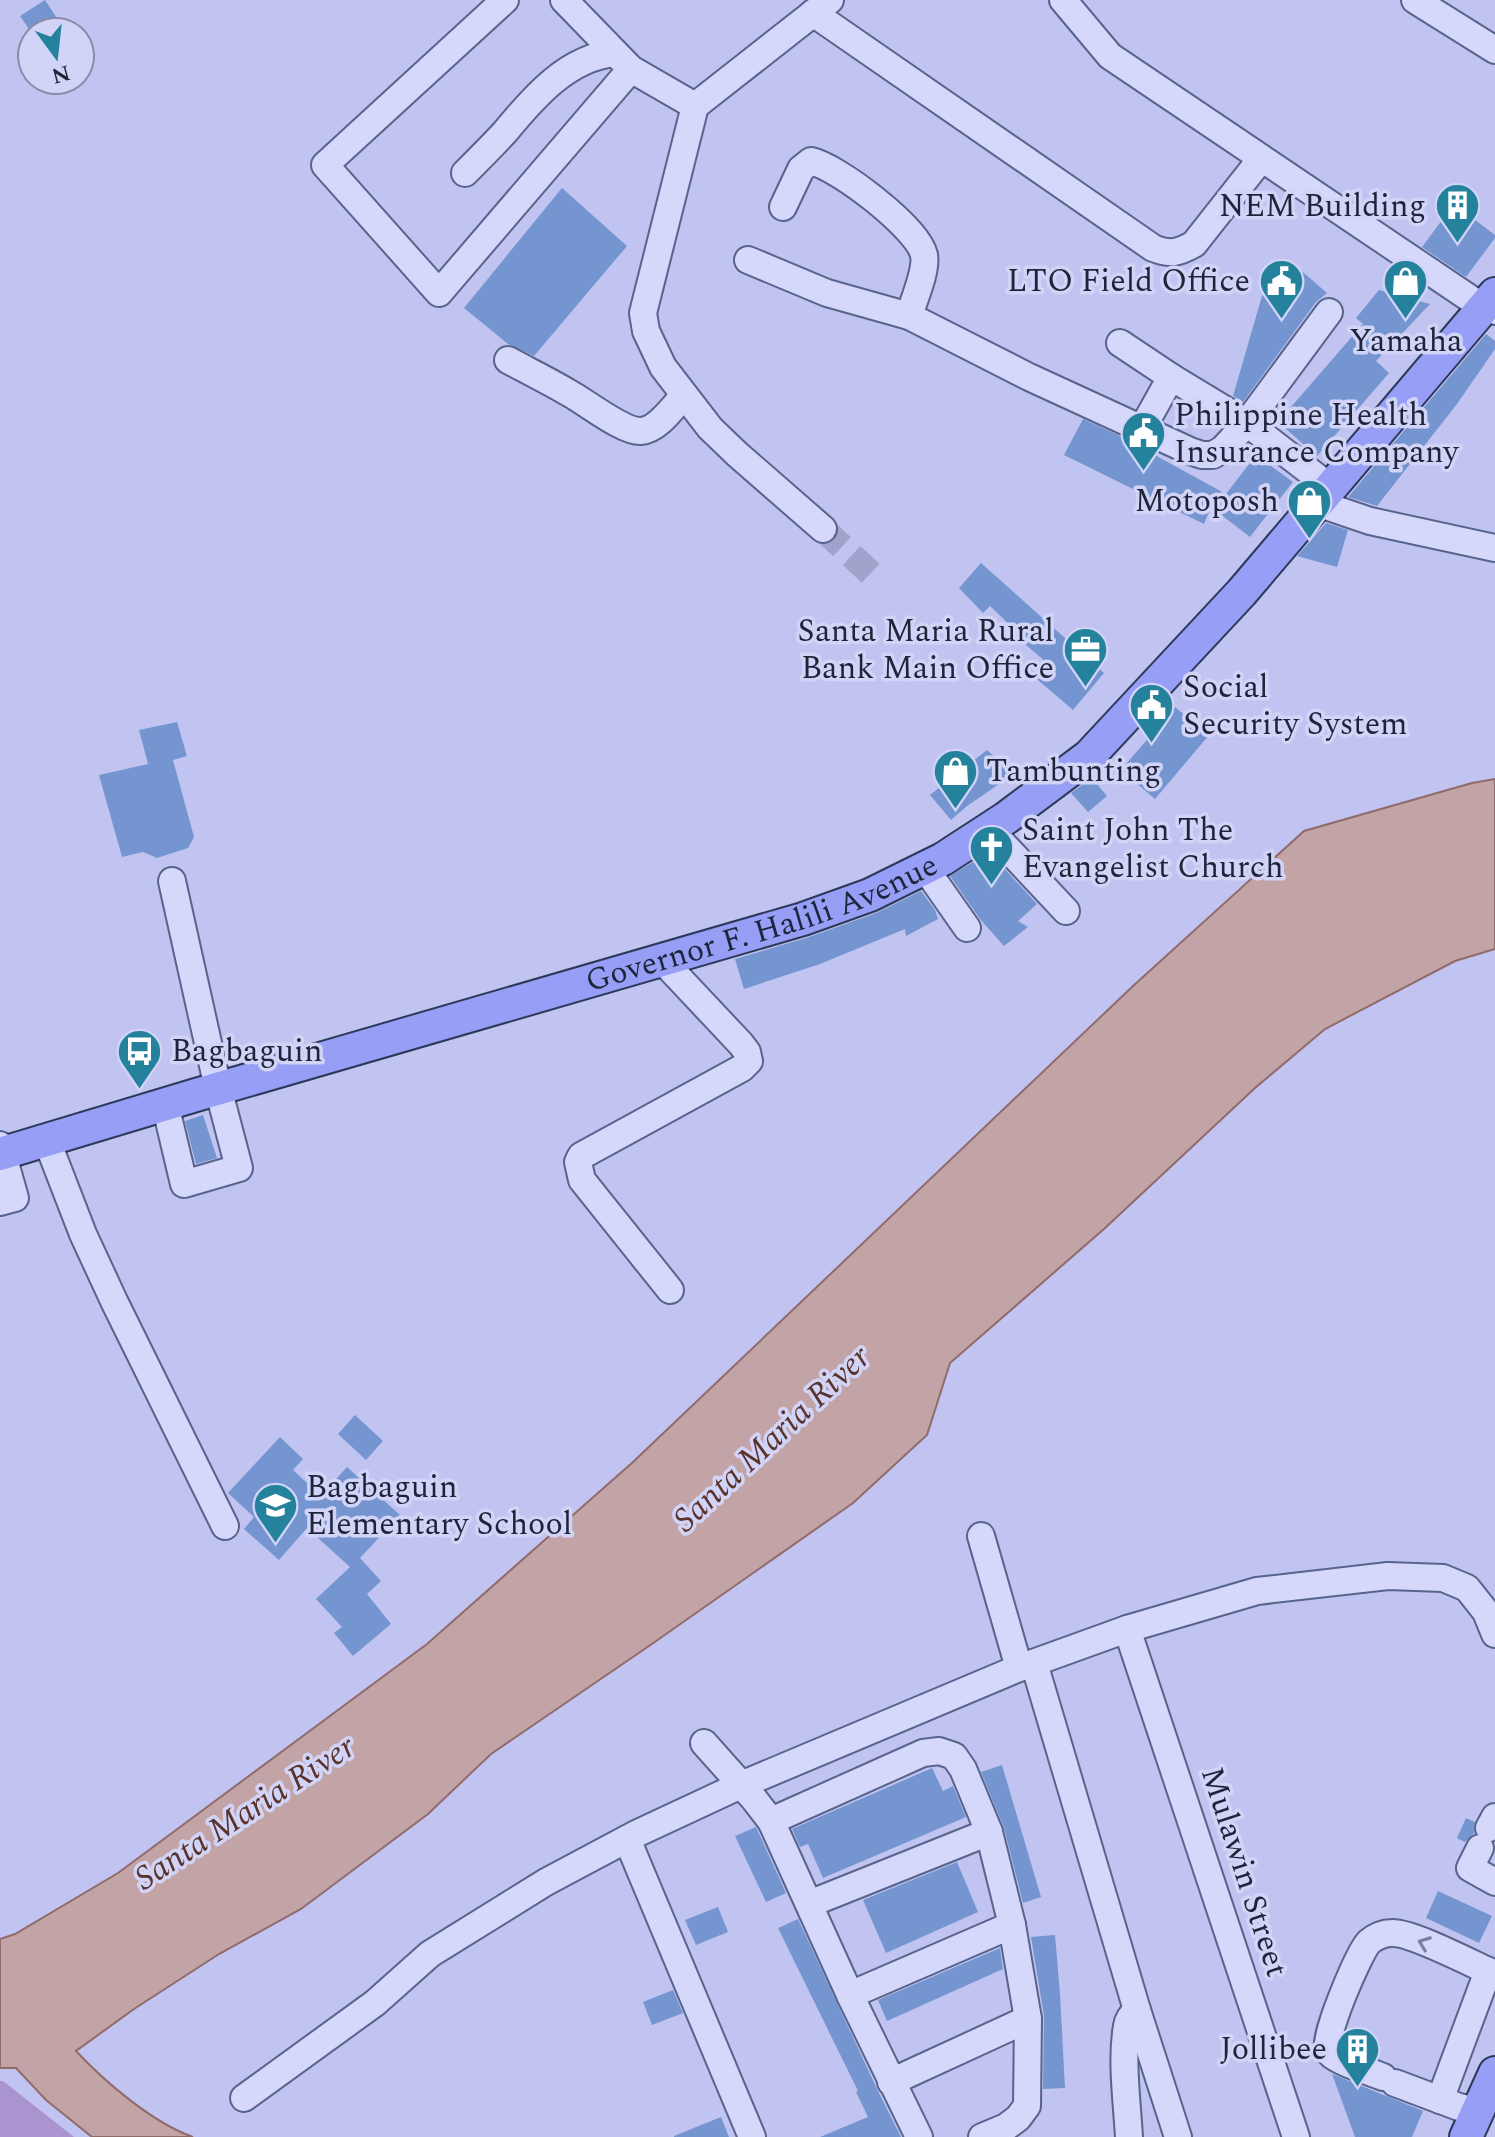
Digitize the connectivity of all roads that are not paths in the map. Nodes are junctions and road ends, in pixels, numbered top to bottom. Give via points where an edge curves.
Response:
1 (505, 0) edge
2 (564, 0) edge
3 (1063, 0) edge
4 (1415, 0) edge
5 (822, 7) edge
6 (1495, 50) edge
7 (623, 61) junction
8 (695, 106) junction
9 (1261, 159) junction
10 (465, 173) dead end
11 (783, 207) dead end
12 (748, 260) dead end
13 (1491, 304) edge
14 (1329, 312) dead end
15 (909, 316) junction
16 (1120, 343) dead end
17 (508, 360) dead end
18 (1171, 377) junction
19 (684, 395) junction
20 (1247, 423) junction
21 (1142, 429) junction
22 (1324, 495) junction
23 (823, 529) tunnel mouth
24 (1495, 548) edge
25 (989, 829) junction
26 (925, 868) junction
27 (172, 881) dead end
28 (1066, 911) dead end
29 (967, 928) dead end
30 (661, 959) junction
31 (218, 1088) junction
32 (165, 1104) junction
33 (47, 1141) junction
34 (1, 1151) edge
35 (0, 1202) edge
36 (670, 1290) dead end
37 (225, 1526) dead end
38 (981, 1536) dead end
39 (1127, 1629) junction
40 (1495, 1634) edge
41 (1026, 1665) junction
42 (704, 1743) dead end
43 (741, 1785) junction
44 (771, 1821) junction
45 (1488, 1831) edge
46 (989, 1832) junction
47 (627, 1839) junction
48 (1495, 1882) edge
49 (809, 1904) junction
50 (1012, 1925) junction
51 (1491, 1973) edge
52 (850, 1995) junction
53 (1137, 2010) junction
54 (1028, 2019) junction
55 (891, 2082) junction
56 (244, 2098) dead end
57 (1440, 2100) junction
58 (1484, 2104) edge
59 (752, 2137) edge
60 (919, 2137) edge
61 (982, 2137) edge
62 (1129, 2137) edge
63 (1178, 2137) edge
64 (1296, 2137) edge

1 - 7 street via 325,165 439,293
2 - 7 street
3 - 9 street via 1110,56
4 - 6 street
5 - 8 street
5 - 9 street via 1166,253 1194,244
7 - 8 street
7 - 10 street via 590,58 554,82
8 - 19 street via 643,313 663,367
9 - 13 street
11 - 15 street via 801,169 811,161 887,209 924,253
12 - 15 street via 827,293
13 - 22 main road, Governor F. Halili Avenue
14 - 20 street
15 - 21 street
16 - 18 street
17 - 19 street via 640,431 650,429
18 - 20 street
18 - 21 street
19 - 23 street via 728,446
20 - 21 street via 1213,455 1190,451
20 - 22 street
22 - 24 street via 1370,521
22 - 25 main road, Governor F. Halili Avenue via 1089,756
25 - 26 main road, Governor F. Halili Avenue
25 - 28 street
26 - 29 street
26 - 30 main road, Governor F. Halili Avenue via 803,919
27 - 31 street
30 - 31 main road, Governor F. Halili Avenue
30 - 36 street via 741,1044 749,1061 578,1162 582,1180
31 - 32 main road, Governor F. Halili Avenue
31 - 32 street via 239,1168 184,1184
32 - 33 main road, Governor F. Halili Avenue
33 - 34 main road, Governor F. Halili Avenue
33 - 37 street via 83,1234
34 - 35 street via 15,1198
38 - 41 street
39 - 40 street via 1257,1591 1388,1576 1443,1578 1467,1588
39 - 41 street
39 - 64 street, Mulawin Street
41 - 43 street
41 - 53 street
42 - 43 street
43 - 44 street
43 - 47 street
44 - 46 street via 923,1753 939,1751 954,1756 963,1769
44 - 49 street
45 - 48 street via 1470,1868
46 - 49 street
46 - 50 street
47 - 56 street via 430,1954 375,2003
47 - 59 street
49 - 52 street
50 - 52 street
50 - 54 street
51 - 57 street
51 -> 57 street via 1432,1945 1395,1932 1383,1934 1368,1943 1335,2014 1326,2043 1333,2058
52 - 55 street
53 - 62 street via 1127,2024
53 - 63 street
54 - 55 street
54 - 61 street via 1027,2106 1006,2127
55 - 60 street
57 - 58 street

